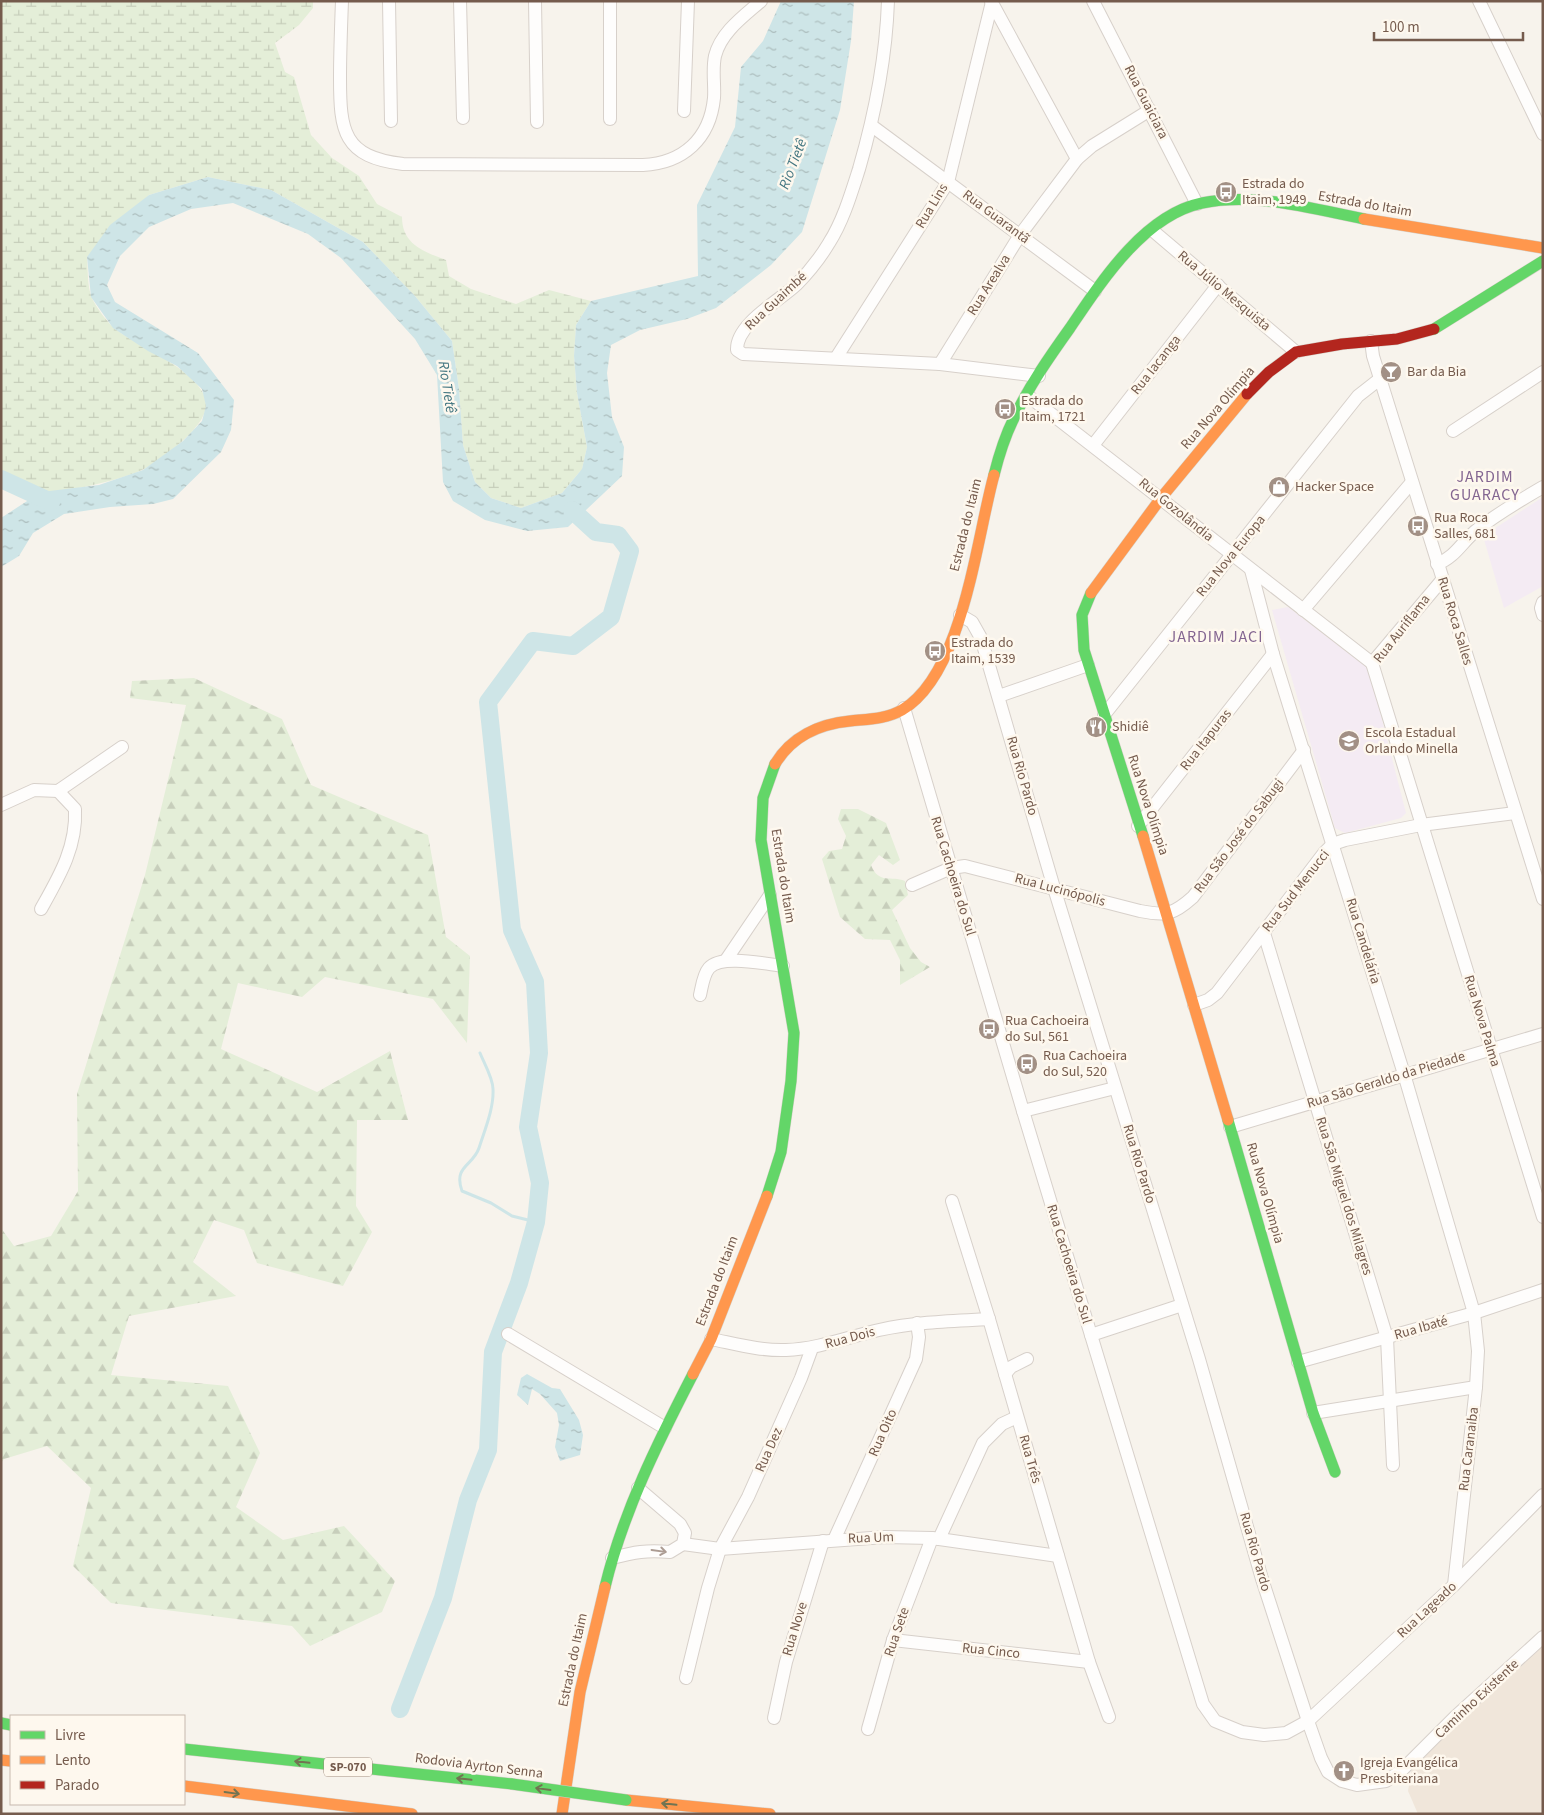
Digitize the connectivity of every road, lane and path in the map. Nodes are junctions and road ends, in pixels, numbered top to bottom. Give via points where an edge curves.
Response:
1 (342, 1) edge
2 (389, 1) edge
3 (460, 1) edge
4 (535, 1) edge
5 (610, 1) edge
6 (688, 1) edge
7 (761, 1) edge
8 (888, 1) edge
9 (992, 1) edge
10 (1093, 1) edge
11 (1479, 1) edge
12 (1009, 35) junction
13 (984, 36) junction
14 (1150, 110) junction
15 (684, 111) dead end
16 (463, 118) dead end
17 (610, 119) dead end
18 (390, 121) dead end
19 (536, 122) dead end
20 (872, 126) junction
21 (1543, 134) edge
22 (1077, 159) junction
23 (948, 182) junction
24 (1197, 204) junction
25 (1152, 230) junction
26 (1020, 235) junction
27 (1543, 248) edge
28 (1543, 261) edge
29 (1218, 285) junction
30 (1095, 291) junction
31 (1372, 341) junction
32 (1296, 352) junction
33 (836, 358) junction
34 (940, 364) junction
35 (1543, 372) edge
36 (1039, 376) junction
37 (1381, 378) junction
38 (1027, 395) junction
39 (1453, 431) dead end
40 (1094, 444) junction
41 (1412, 482) junction
42 (1543, 487) edge
43 (1161, 498) junction
44 (1232, 555) junction
45 (1437, 564) junction
46 (1251, 570) junction
47 (1442, 580) junction
48 (1543, 602) edge
49 (1303, 610) junction
50 (960, 615) junction
51 (1543, 615) edge
52 (1273, 654) junction
53 (1372, 663) junction
54 (1088, 666) junction
55 (999, 696) junction
56 (904, 708) junction
57 (1104, 715) junction
58 (122, 747) dead end
59 (1304, 750) junction
60 (58, 791) junction
61 (1, 804) edge
62 (1515, 813) junction
63 (1421, 825) junction
64 (1138, 826) junction
65 (1333, 844) junction
66 (951, 868) junction
67 (912, 885) dead end
68 (1054, 888) junction
69 (770, 895) junction
70 (1543, 899) edge
71 (41, 909) dead end
72 (1168, 914) junction
73 (1264, 933) junction
74 (726, 960) junction
75 (783, 966) junction
76 (700, 995) dead end
77 (1194, 1005) junction
78 (1543, 1034) edge
79 (1491, 1048) junction
80 (1404, 1074) junction
81 (1115, 1088) junction
82 (1314, 1101) junction
83 (1023, 1111) junction
84 (1230, 1127) junction
85 (952, 1201) dead end
86 (1543, 1217) edge
87 (1543, 1290) edge
88 (1182, 1306) junction
89 (1474, 1313) junction
90 (989, 1319) junction
91 (917, 1323) junction
92 (508, 1334) dead end
93 (1091, 1335) junction
94 (1387, 1338) junction
95 (711, 1339) junction
96 (812, 1348) junction
97 (1027, 1358) dead end
98 (1298, 1362) junction
99 (1005, 1374) junction
100 (1476, 1388) junction
101 (1390, 1401) junction
102 (1312, 1413) junction
103 (1017, 1417) junction
104 (665, 1428) junction
105 (1394, 1465) dead end
106 (1335, 1472) dead end
107 (638, 1488) junction
108 (1543, 1495) edge
109 (935, 1539) junction
110 (829, 1540) junction
111 (683, 1544) junction
112 (720, 1549) junction
113 (1058, 1556) junction
114 (612, 1558) junction
115 (1454, 1585) junction
116 (1543, 1637) edge
117 (893, 1640) junction
118 (1089, 1662) junction
119 (686, 1678) dead end
120 (1108, 1717) dead end
121 (774, 1718) dead end
122 (1308, 1721) junction
123 (868, 1729) dead end
124 (185, 1749) edge
125 (185, 1786) edge
126 (412, 1814) edge
127 (562, 1814) edge
128 (770, 1814) edge

1 - 7 street via 342,124 352,143 369,157 402,164 643,165 678,158 703,131 710,114 715,56 743,16
2 - 18 street
3 - 16 street
4 - 19 street
5 - 17 street
6 - 15 street
8 - 20 street, Rua Guaimbé via 886,41
9 - 12 street
9 - 13 street, Rua Lins
10 - 14 street, Rua Guaiciara
11 - 21 street
12 - 13 street via 995,31
12 - 22 street
13 - 23 street, Rua Lins
14 - 22 street, Rua Arealva
14 - 24 street, Rua Guaiciara
20 - 23 street, Rua Guarantã
20 - 33 street, Rua Guaimbé via 849,202 831,241 796,285 749,324 737,346 743,354
22 - 26 street, Rua Arealva
23 - 26 street, Rua Guarantã
23 - 33 street, Rua Lins
24 - 25 main road, Estrada do Itaim via 1182,209
24 - 27 main road, Estrada do Itaim via 1232,201 1285,205
25 - 29 street, Rua Júlio Mesquista
25 - 30 main road, Estrada do Itaim via 1126,253
26 - 30 street, Rua Guarantã
26 - 34 street, Rua Arealva
28 - 31 main road, Rua Nova Olímpia via 1436,328 1396,339
29 - 32 street, Rua Júlio Mesquista
29 - 40 street, Rua Iacanga
30 - 36 main road, Estrada do Itaim
31 - 32 main road, Rua Nova Olímpia
31 - 37 street, Rua Roca Salles via 1372,356
32 - 43 main road, Rua Nova Olímpia via 1269,372 1241,400
33 - 34 street, Rua Guaimbé
34 - 36 street, Rua Guaimbé
35 - 39 street
36 - 38 main road, Estrada do Itaim
37 - 41 street, Rua Roca Salles
37 - 44 street, Rua Nova Europa via 1358,396
38 - 40 street, Rua Gozolândia
38 - 50 main road, Estrada do Itaim via 1003,443
40 - 43 street, Rua Gozolândia
41 - 45 street, Rua Roca Salles
41 - 49 street
42 - 45 street via 1484,524 1452,556
43 - 44 street, Rua Gozolândia
43 - 54 main road, Rua Nova Olímpia via 1108,567 1086,603 1082,630
44 - 46 street, Rua Gozolândia
44 - 57 street, Rua Nova Europa
45 - 47 street, Rua Roca Salles
46 - 49 street, Rua Gozolândia
46 - 52 street, Rua Candelária
47 - 53 street, Rua Auriflama
47 - 62 street, Rua Roca Salles
48 - 51 street
49 - 53 street, Rua Gozolândia
50 - 55 street, Rua Rio Pardo via 977,629
50 - 56 main road, Estrada do Itaim via 939,669 929,684
52 - 59 street, Rua Candelária
52 - 64 street, Rua Itapuras
53 - 63 street, Rua Auriflama
54 - 55 street
54 - 57 main road, Rua Nova Olímpia
55 - 68 street, Rua Rio Pardo
56 - 66 street, Rua Cachoeira do Sul
56 - 69 main road, Estrada do Itaim via 883,717 840,722 810,730 786,746 763,792 760,821
57 - 64 main road, Rua Nova Olímpia
58 - 60 street
59 - 65 street, Rua Candelária
59 - 72 street, Rua São José do Sabugi via 1193,897 1180,909
60 - 61 street via 34,790
60 - 71 street via 75,809 75,817 69,857
62 - 63 street, Rua Sud Menucci
62 - 70 street, Rua Roca Salles
63 - 65 street, Rua Sud Menucci
63 - 79 street, Rua Nova Palma
64 - 72 main road, Rua Nova Olímpia
65 - 73 street, Rua Sud Menucci
65 - 80 street, Rua Candelária
66 - 67 street
66 - 68 street, Rua Lucinópolis via 965,866
66 - 83 street, Rua Cachoeira do Sul
68 - 72 street, Rua Lucinópolis via 1140,911
68 - 81 street, Rua Rio Pardo
69 - 74 street
69 - 75 main road, Estrada do Itaim
72 - 77 main road, Rua Nova Olímpia
73 - 77 street, Rua Sud Menucci via 1218,993
73 - 82 street, Rua São Miguel dos Milagres
74 - 75 street
74 - 76 street via 710,967
75 - 95 main road, Estrada do Itaim via 794,1033 786,1126 770,1188
77 - 84 main road, Rua Nova Olímpia
78 - 79 street, Rua São Geraldo da Piedade
79 - 80 street, Rua São Geraldo da Piedade
79 - 86 street, Rua Nova Palma
80 - 82 street, Rua São Geraldo da Piedade
80 - 89 street, Rua Candelária
81 - 83 street
81 - 88 street, Rua Rio Pardo
82 - 84 street, Rua São Geraldo da Piedade
82 - 94 street, Rua São Miguel dos Milagres
83 - 93 street, Rua Cachoeira do Sul
84 - 98 main road, Rua Nova Olímpia
85 - 90 street, Rua Três
87 - 89 street, Rua Ibaté
88 - 93 street
88 - 122 street, Rua Rio Pardo via 1262,1579
89 - 94 street, Rua Ibaté
89 - 100 street, Rua Caranaiba via 1478,1351
90 - 91 street, Rua Dois
90 - 99 street, Rua Três
91 - 96 street, Rua Dois
91 - 110 street, Rua Oito via 916,1360
92 - 104 street
93 - 122 street, Rua Cachoeira do Sul via 1203,1704 1215,1721 1242,1732 1286,1733
94 - 98 street, Rua Ibaté
94 - 101 street, Rua São Miguel dos Milagres
95 - 96 street, Rua Dois via 766,1350
95 - 104 main road, Estrada do Itaim
96 - 112 street, Rua Dez via 755,1480
97 - 99 street
98 - 102 main road, Rua Nova Olímpia
99 - 103 street, Rua Três
100 - 101 street
100 - 115 street, Rua Caranaiba
101 - 102 street
101 - 105 street, Rua São Miguel dos Milagres
102 - 106 main road, Rua Nova Olímpia
103 - 109 street, Rua Sete via 1002,1424 983,1444
103 - 113 street, Rua Três
104 - 107 main road, Estrada do Itaim
107 - 111 street via 680,1524 685,1533
107 - 114 main road, Estrada do Itaim
108 - 115 street, Rua Lageado
109 - 110 street, Rua Um
109 - 113 street, Rua Um
109 - 117 street, Rua Sete
110 - 112 street, Rua Um
110 - 121 street, Rua Nove via 786,1662
111 - 112 street, Rua Um
114 -> 111 street, Rua Um via 639,1550 670,1552
112 - 119 street, Rua Dez
113 - 118 street, Rua Três
114 - 127 main road, Estrada do Itaim via 580,1692
115 - 122 street, Rua Lageado
116 - 122 street, Caminho Existente via 1455,1716 1402,1771 1386,1781 1356,1785 1334,1777 1321,1758
117 - 118 street, Rua Cinco
117 - 123 street, Rua Sete
118 - 120 street, Rua Três
128 -> 124 main road, Rodovia Ayrton Senna / SP-070, bridge
125 -> 126 main road

